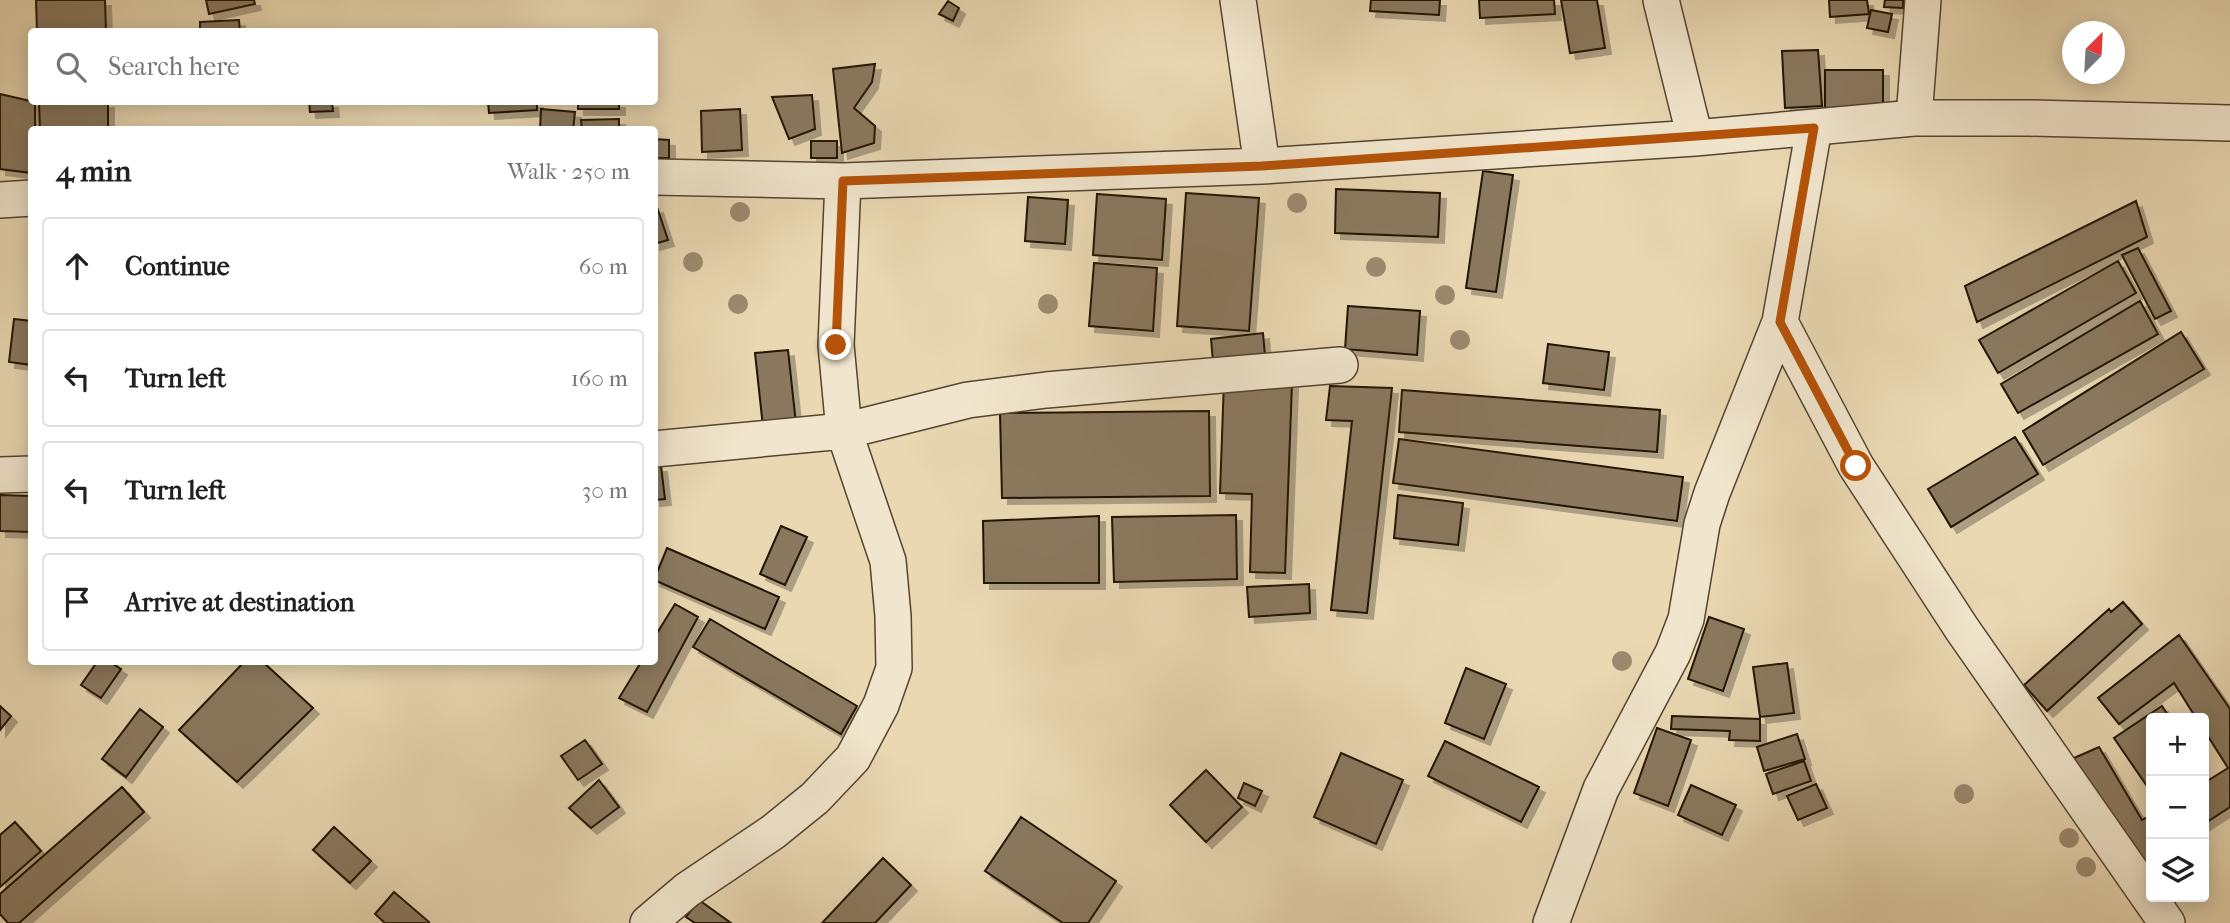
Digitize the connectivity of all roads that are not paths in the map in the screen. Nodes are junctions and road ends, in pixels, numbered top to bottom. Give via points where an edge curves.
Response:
1 (1238, 0) edge
2 (1661, 0) edge
3 (1923, 0) edge
4 (1914, 118) junction
5 (1814, 128) junction
6 (2226, 129) edge
7 (1695, 138) junction
8 (1262, 166) junction
9 (658, 177) edge
10 (843, 181) junction
11 (28, 198) edge
12 (0, 200) edge
13 (1780, 322) junction
14 (1340, 365) dead end
15 (844, 431) junction
16 (658, 449) edge
17 (28, 474) edge
18 (0, 475) edge
19 (648, 923) edge
20 (1551, 923) edge
21 (2167, 923) edge

1 - 8 street
2 - 7 street
3 - 4 street
4 - 5 street
4 - 6 street via 2029,118
5 - 7 street
5 - 13 street
7 - 8 street
8 - 10 street
9 - 10 street
10 - 15 street via 836,345
11 - 12 street
13 - 20 street via 1702,524 1686,619 1673,653 1601,789
13 - 21 street via 1863,477 1962,629
14 - 15 street via 968,400
15 - 16 street
15 - 19 street via 888,561 894,668 881,705 853,758 815,798
17 - 18 street

